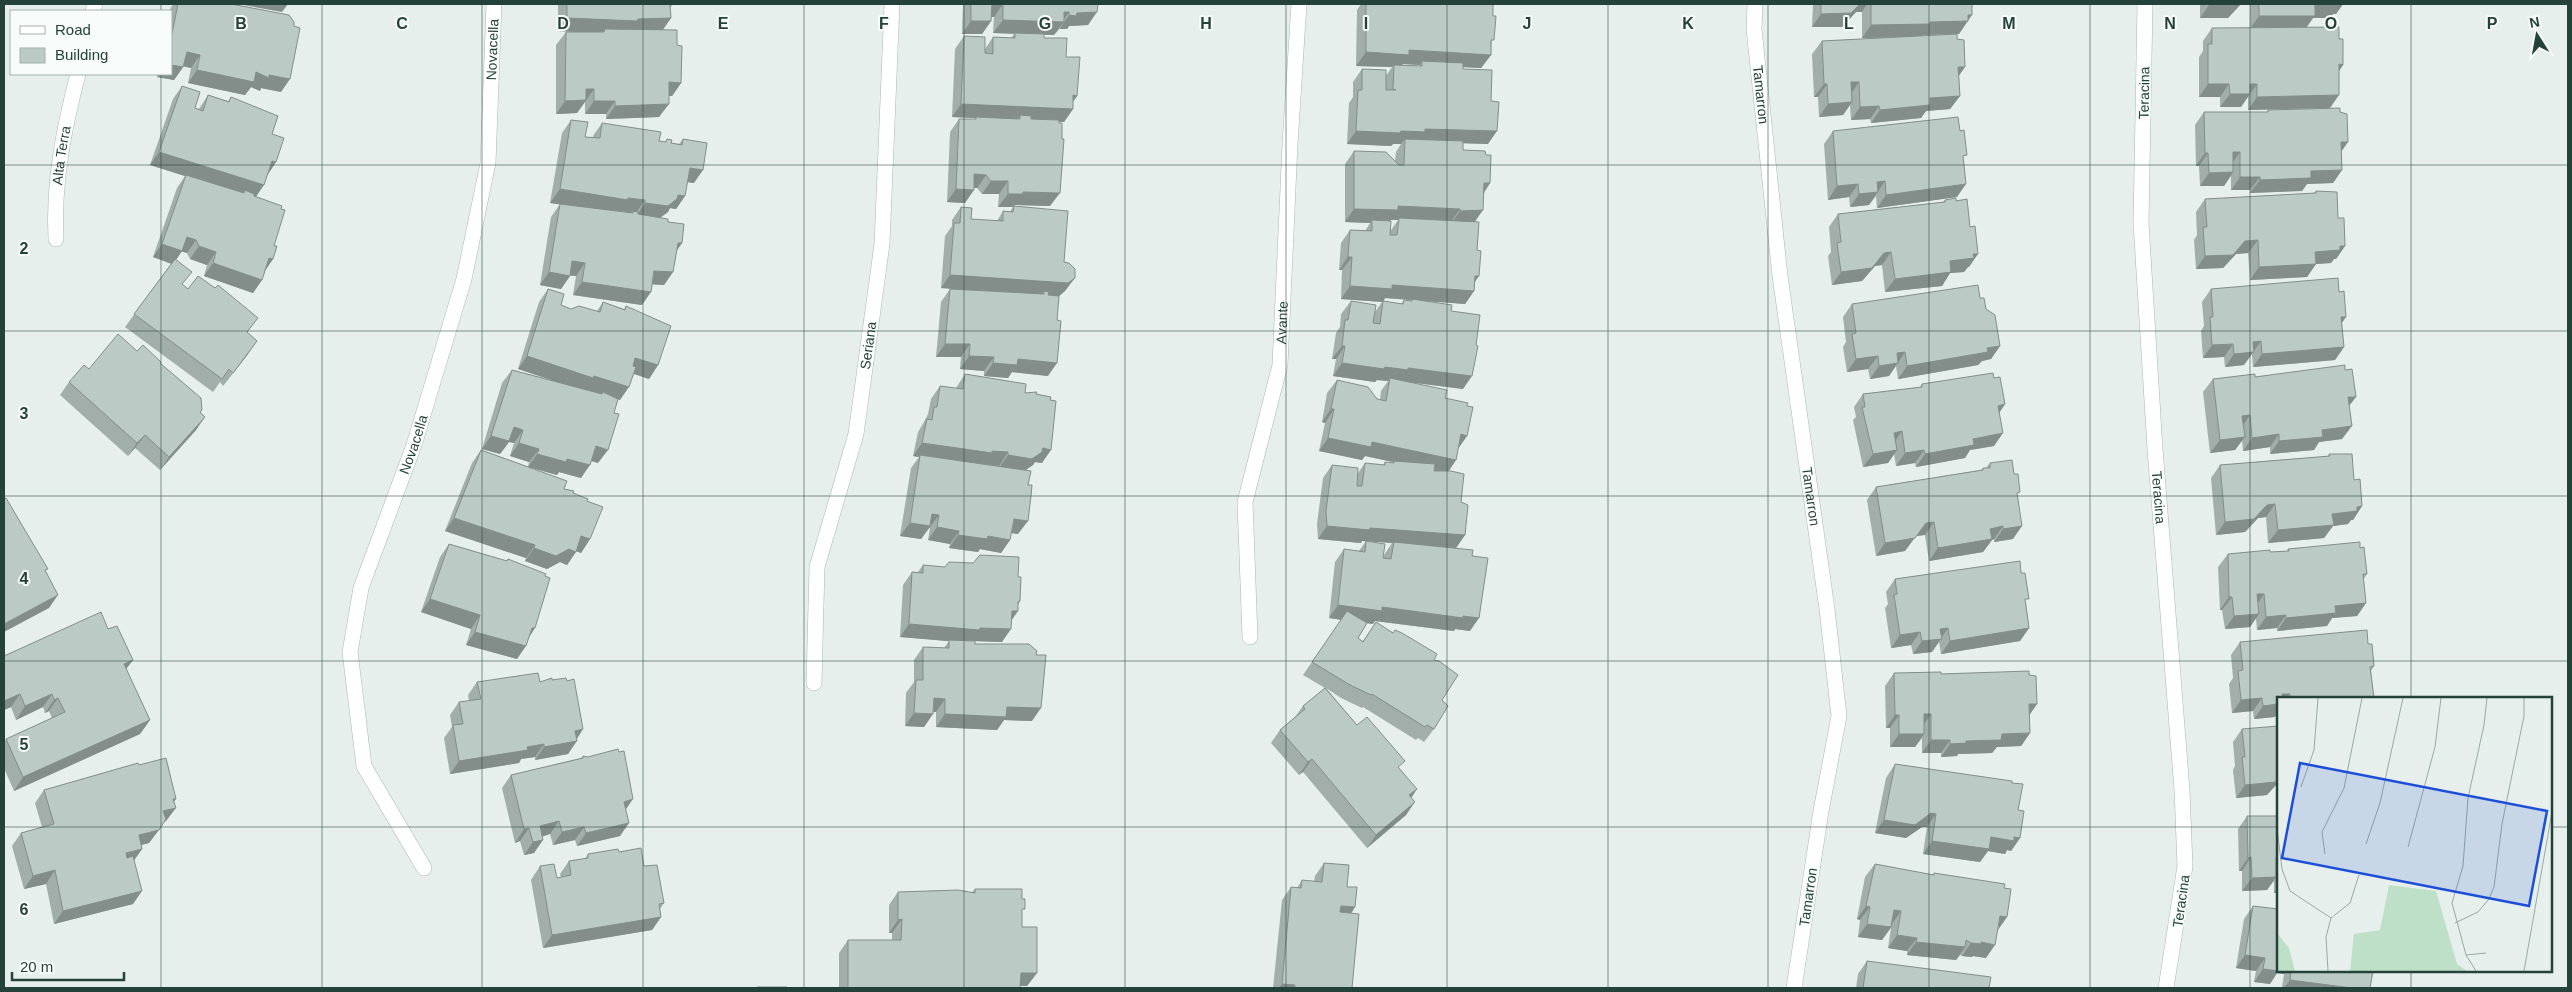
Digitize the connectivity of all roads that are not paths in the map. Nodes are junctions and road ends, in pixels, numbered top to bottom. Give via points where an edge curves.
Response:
1 (494, 4) edge
2 (892, 4) edge
3 (1299, 4) edge
4 (1754, 4) edge
5 (2145, 4) edge
6 (78, 75) edge
7 (56, 239) dead end
8 (1250, 637) dead end
9 (814, 683) dead end
10 (424, 868) dead end
11 (1794, 988) edge
12 (2166, 988) edge

1 - 10 street, Novacella via 488,163 464,279 414,445 361,588 350,652 364,766
2 - 9 street, Seriana via 882,244 856,434 816,566
3 - 8 street, Avante via 1280,365 1245,502
4 - 11 street, Tamarron via 1780,276 1839,716
5 - 12 street, Teracina via 2141,223 2185,866
6 - 7 street, Alta Terra via 64,127 59,164 55,198

